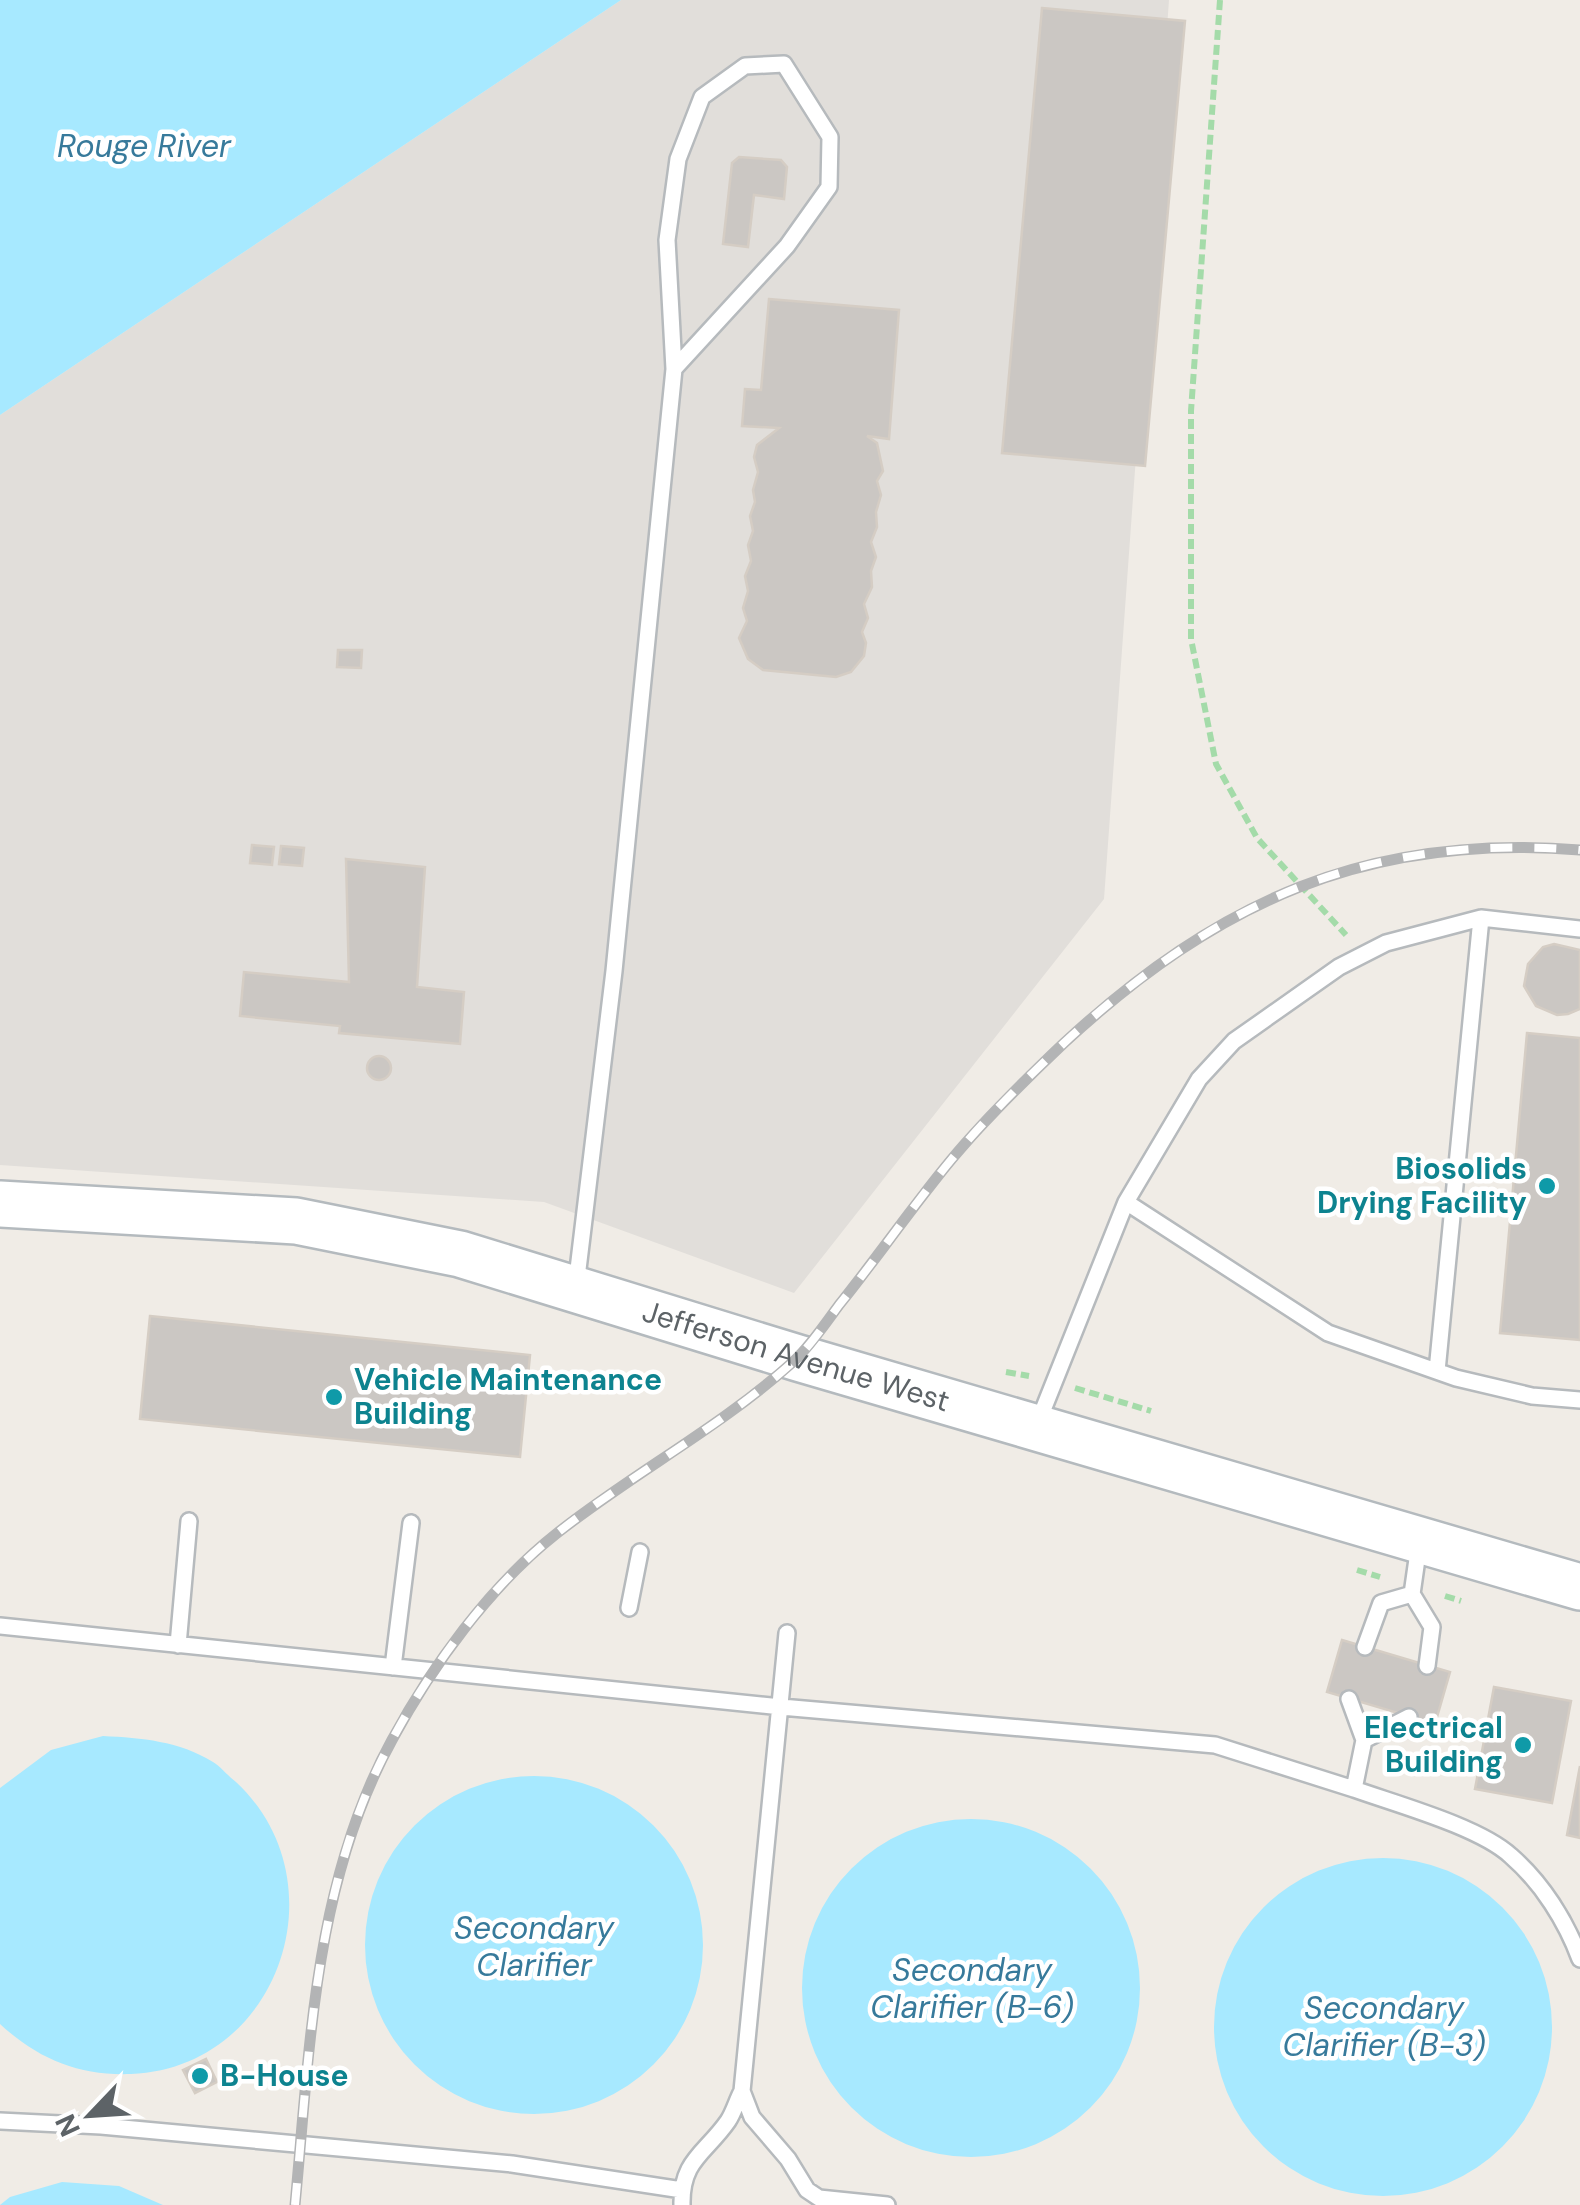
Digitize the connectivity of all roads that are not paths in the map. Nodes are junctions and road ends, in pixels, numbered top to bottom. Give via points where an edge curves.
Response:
1 (674, 369) junction
2 (1481, 918) junction
3 (1580, 928) edge
4 (1126, 1202) junction
5 (0, 1204) edge
6 (576, 1290) junction
7 (1437, 1371) junction
8 (1580, 1400) edge
9 (1036, 1428) junction
10 (189, 1521) dead end
11 (411, 1523) dead end
12 (1420, 1541) junction
13 (640, 1552) dead end
14 (1580, 1587) edge
15 (1412, 1594) junction
16 (629, 1608) dead end
17 (0, 1626) edge
18 (787, 1633) dead end
19 (178, 1645) junction
20 (1365, 1647) dead end
21 (1427, 1666) dead end
22 (393, 1667) junction
23 (1349, 1699) dead end
24 (781, 1707) junction
25 (1409, 1717) dead end
26 (1364, 1740) junction
27 (1354, 1788) junction
28 (1580, 1959) edge
29 (742, 2090) junction
30 (0, 2121) edge
31 (682, 2198) edge
32 (887, 2205) edge

1 - 1 lane via 667,240 678,159 702,97 746,66 784,64 830,136 830,188 787,246
1 - 6 lane
2 - 3 lane
2 - 4 lane via 1386,943 1339,967 1234,1041 1199,1078
2 - 7 lane
4 - 7 lane via 1328,1333
4 - 9 lane
5 - 6 main road, Jefferson Avenue West via 296,1221 460,1254
6 - 9 main road, Jefferson Avenue West
7 - 8 lane via 1532,1396
9 - 12 main road, Jefferson Avenue West
10 - 19 lane
11 - 22 lane
12 - 14 main road, Jefferson Avenue West
12 - 15 lane
13 - 16 lane
15 - 20 lane via 1382,1604
15 - 21 lane via 1432,1626
17 - 19 lane
18 - 24 lane
19 - 22 lane
22 - 24 lane
23 - 26 lane
24 - 27 lane via 1216,1745
24 - 29 lane
25 - 26 lane
26 - 27 lane
27 - 28 lane via 1509,1854 1542,1890
29 - 31 lane via 728,2120 688,2166
29 - 32 lane via 752,2116 807,2190 819,2198
30 - 31 lane via 512,2164

